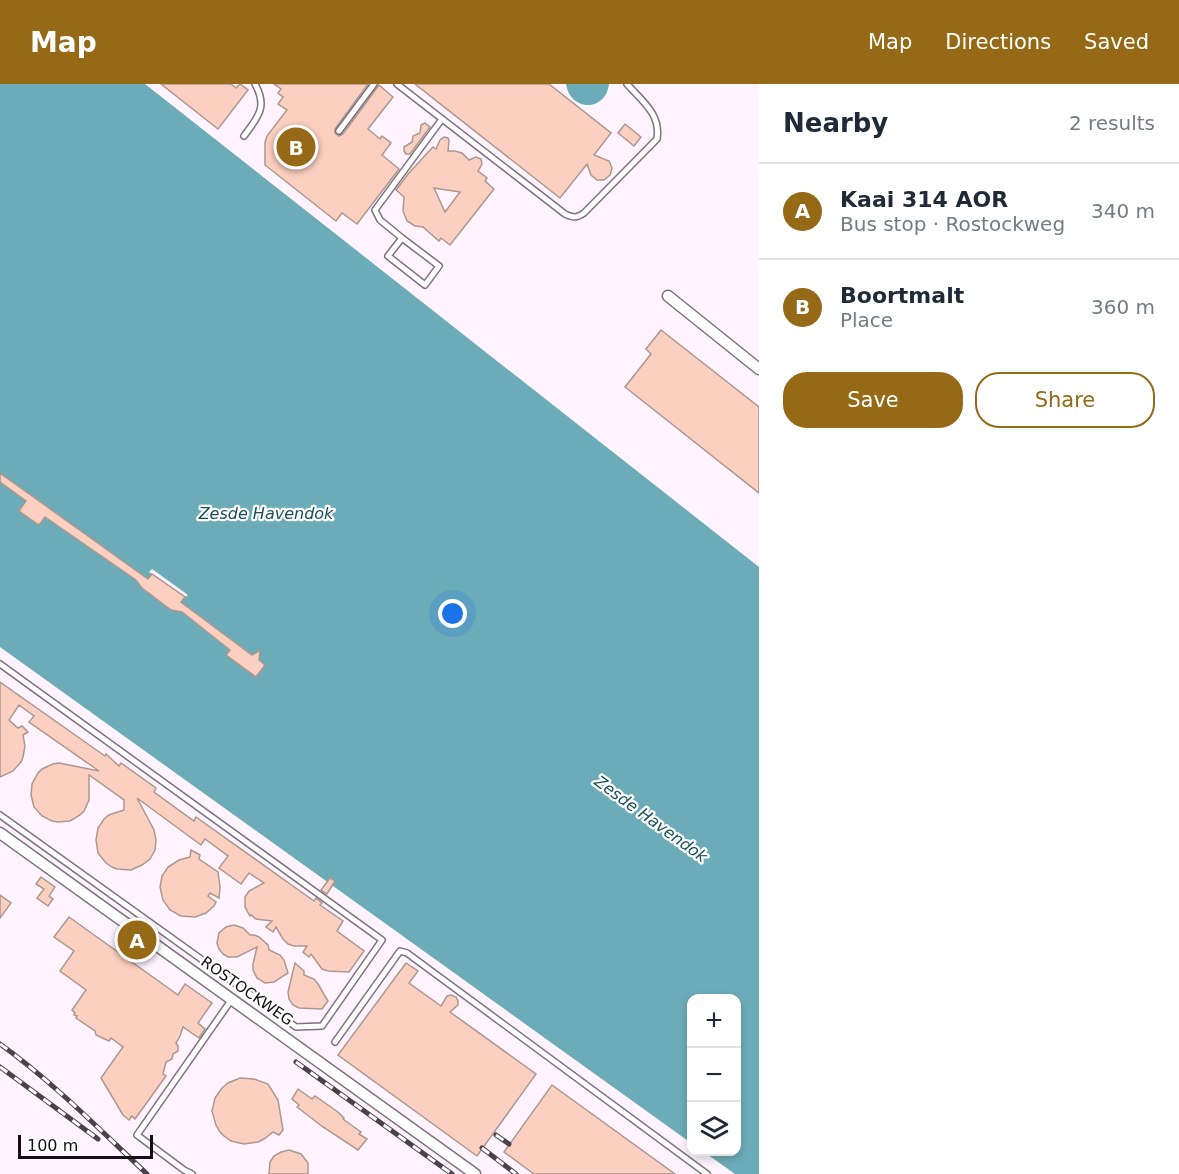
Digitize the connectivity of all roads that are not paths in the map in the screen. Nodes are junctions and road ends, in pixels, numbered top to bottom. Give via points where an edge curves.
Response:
1 (255, 84) edge
2 (374, 84) edge
3 (397, 84) edge
4 (627, 84) edge
5 (442, 119) junction
6 (339, 131) dead end
7 (244, 136) dead end
8 (402, 238) junction
9 (668, 296) dead end
10 (759, 369) edge
11 (0, 664) edge
12 (0, 815) edge
13 (0, 833) edge
14 (232, 999) junction
15 (335, 1042) dead end
16 (192, 1174) edge
17 (475, 1174) edge
18 (707, 1174) edge

1 - 7 lane via 261,112
2 - 6 lane
3 - 5 lane
4 - 5 lane via 657,121 657,139 578,217 565,214
5 - 8 lane via 375,210 380,220
8 - 8 lane via 388,256 424,285 439,266
9 - 10 street
11 - 12 lane via 382,939 322,1026 296,1027
13 - 14 street, ROSTOCKWEG
14 - 16 lane via 136,1135
14 - 17 street, ROSTOCKWEG
15 - 18 lane via 400,951 407,953

